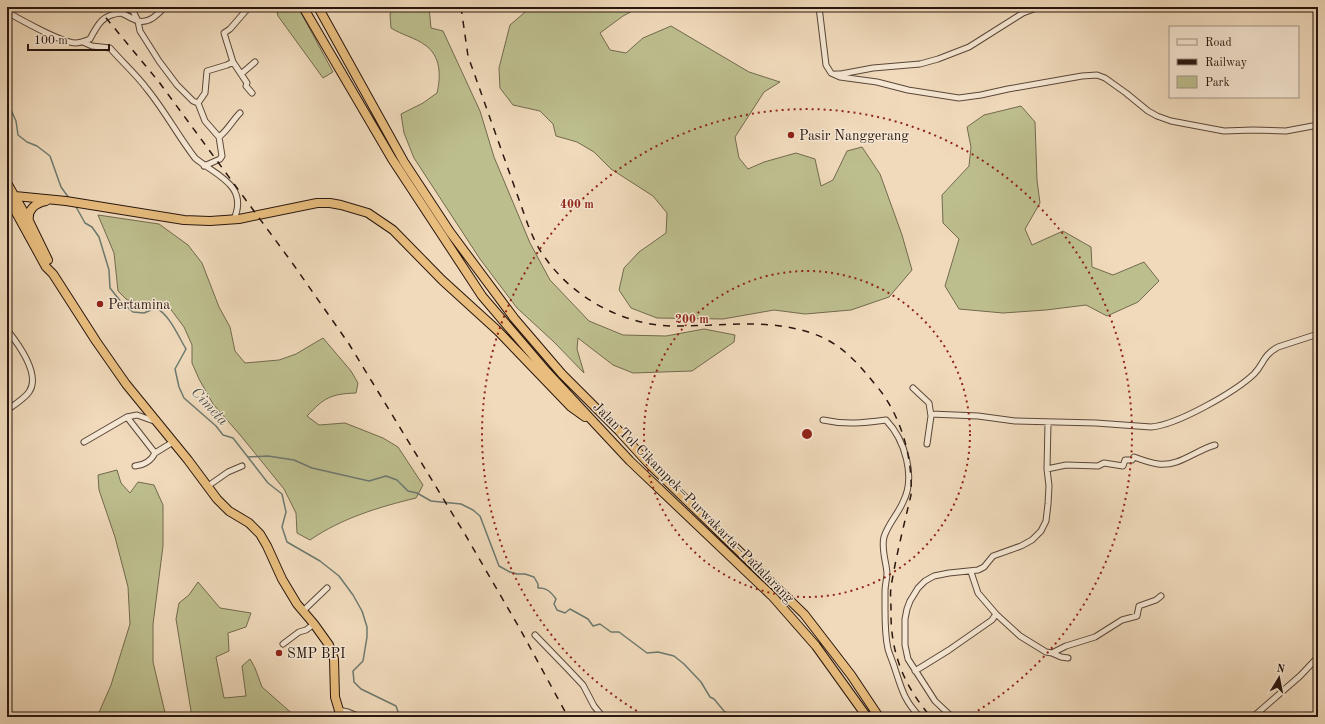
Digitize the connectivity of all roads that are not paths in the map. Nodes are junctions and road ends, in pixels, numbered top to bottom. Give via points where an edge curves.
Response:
1 (124, 7) edge
2 (165, 7) edge
3 (249, 7) edge
4 (303, 7) edge
5 (318, 7) edge
6 (820, 7) edge
7 (1039, 7) edge
8 (133, 9) edge
9 (7, 12) edge
10 (138, 21) junction
11 (83, 42) junction
12 (233, 62) junction
13 (255, 62) dead end
14 (831, 73) junction
15 (241, 74) junction
16 (252, 93) dead end
17 (198, 103) junction
18 (240, 113) dead end
19 (1318, 125) edge
20 (219, 137) junction
21 (204, 166) junction
22 (7, 183) edge
23 (10, 195) edge
24 (50, 200) junction
25 (234, 219) junction
26 (29, 221) junction
27 (53, 274) junction
28 (7, 327) edge
29 (1318, 334) edge
30 (913, 388) dead end
31 (7, 410) edge
32 (931, 414) junction
33 (127, 417) junction
34 (823, 420) dead end
35 (155, 421) junction
36 (1048, 423) junction
37 (599, 427) junction
38 (84, 442) dead end
39 (173, 442) junction
40 (927, 444) dead end
41 (1215, 445) dead end
42 (155, 453) junction
43 (135, 466) dead end
44 (242, 466) dead end
45 (1047, 469) junction
46 (208, 486) junction
47 (971, 572) junction
48 (327, 588) dead end
49 (1162, 596) dead end
50 (303, 611) junction
51 (996, 614) junction
52 (314, 624) junction
53 (535, 635) dead end
54 (283, 644) dead end
55 (1052, 653) junction
56 (1318, 657) edge
57 (1068, 658) dead end
58 (915, 671) junction
59 (340, 714) edge
60 (360, 717) edge
61 (603, 717) edge
62 (867, 717) edge
63 (879, 717) edge
64 (920, 717) edge
65 (952, 717) edge
66 (1253, 717) edge

1 - 8 street
2 - 10 street via 148,21
3 - 12 street via 224,33
4 - 37 highway, Jalan Tol Cikampek–Purwakarta–Padalarang via 392,159 482,296 547,372
5 - 63 highway, Jalan Tol Cikampek–Purwakarta–Padalarang via 404,162 450,232 514,318 562,374 648,463 804,614 851,675
6 - 14 street via 826,65
7 - 14 street via 1023,13 970,47 938,59 920,64 873,68 842,74
8 - 10 street
9 - 11 street via 67,41
10 - 11 street via 120,13 110,15 98,25 90,39
10 - 17 street via 146,43 158,61 177,85
11 - 21 street via 110,48 148,90 182,141
12 - 15 street
12 - 17 street via 207,71 205,93
13 - 15 street
14 - 19 street via 840,77 959,98 1089,75 1105,78 1148,111 1170,121 1224,131 1286,131
15 - 16 street
17 - 20 street via 204,121
18 - 20 street
20 - 21 street via 222,156
21 - 25 street via 223,177 234,190 238,200
22 - 23 highway
23 - 24 highway
23 - 26 highway
23 - 27 highway via 46,267
24 - 25 highway via 184,220
24 - 26 highway via 33,207
25 - 37 highway via 317,203 341,205 368,213 393,230 442,280 498,331 571,407
26 - 27 highway
27 - 35 highway via 110,361
28 - 31 street via 26,357 33,382 28,394
29 - 36 street via 1278,347 1267,354 1255,373 1239,386 1183,418 1159,426 1151,428 1096,423
30 - 32 street via 928,403
32 - 36 street
32 - 40 street
33 - 35 street via 137,415
33 - 38 street
33 - 42 street
34 - 64 street via 856,424 886,420 899,437 903,449 908,472 907,492 884,536 883,543 887,574 885,622 888,648 900,686 909,705
35 - 39 highway
36 - 45 street
37 - 62 highway, Jalan Tol Cikampek–Purwakarta–Padalarang via 773,597 816,646
39 - 42 street
39 - 46 highway
41 - 45 street via 1203,448 1172,464 1160,465 1134,457 1132,460 1125,460 1123,466 1104,463 1098,466 1066,465
42 - 43 street via 146,464
44 - 46 street
45 - 47 street via 1048,504 1041,532 1021,546 993,556 984,567
46 - 50 highway via 222,505 249,523 260,534 282,578
47 - 51 street via 978,593
47 - 58 street via 949,573 925,580 910,601 905,619 905,645 908,659
48 - 50 street
49 - 55 street via 1139,606 1137,616 1122,620 1095,637
50 - 52 highway
51 - 55 street via 1027,641
51 - 58 street via 992,620
52 - 54 street
52 - 59 highway via 326,638 332,652 335,665 334,686
53 - 61 street via 583,685
55 - 57 street
56 - 66 street
58 - 65 street via 935,700
59 - 60 street via 348,712

